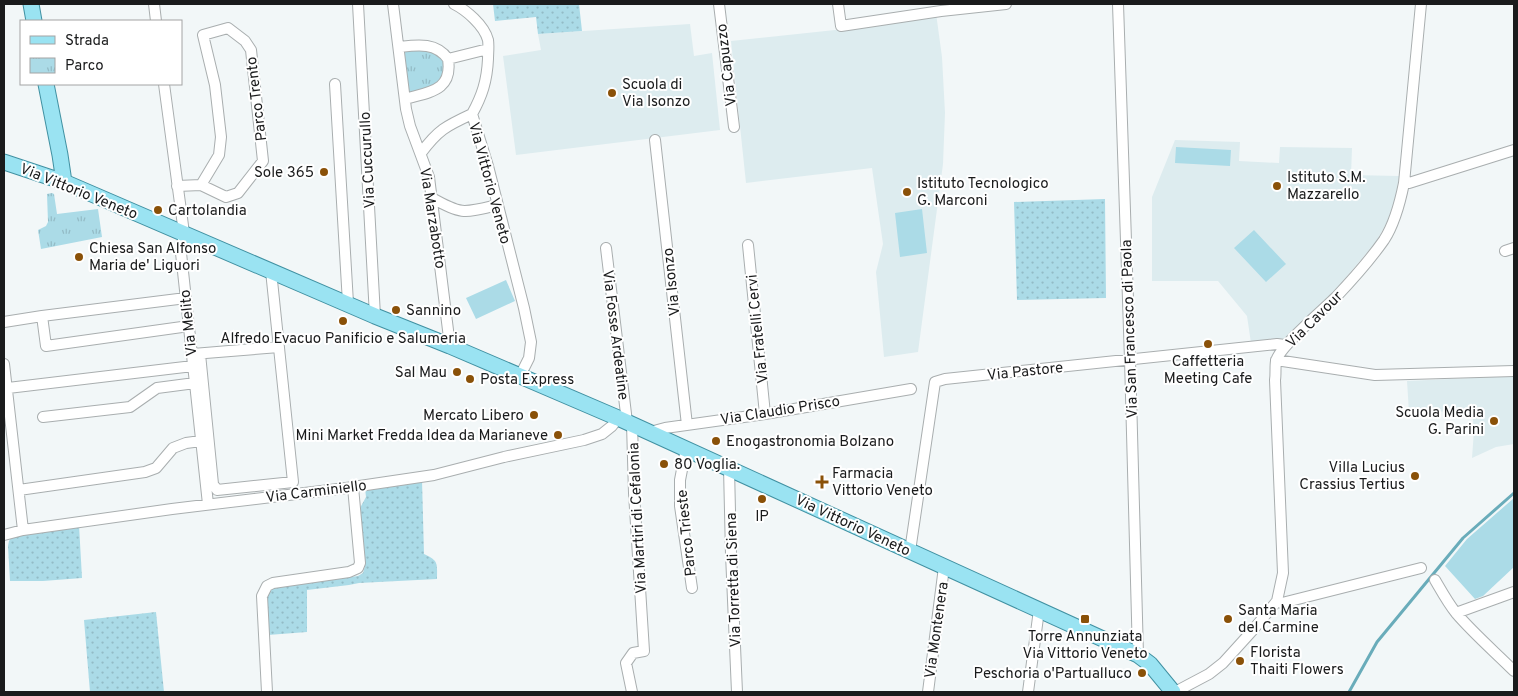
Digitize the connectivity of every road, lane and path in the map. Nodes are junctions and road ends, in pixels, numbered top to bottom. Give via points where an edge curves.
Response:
1 (31, 4) edge
2 (154, 4) edge
3 (358, 4) edge
4 (393, 4) edge
5 (454, 4) edge
6 (719, 4) edge
7 (838, 4) edge
8 (1006, 4) edge
9 (1118, 4) edge
10 (1421, 4) edge
11 (34, 20) edge
12 (156, 20) edge
13 (399, 47) junction
14 (488, 49) junction
15 (448, 59) junction
16 (336, 84) dead end
17 (46, 85) edge
18 (164, 85) edge
19 (405, 99) junction
20 (472, 114) junction
21 (734, 127) dead end
22 (655, 140) dead end
23 (1514, 150) edge
24 (421, 153) junction
25 (4, 162) edge
26 (64, 182) junction
27 (1404, 183) junction
28 (201, 185) junction
29 (177, 186) junction
30 (432, 198) junction
31 (497, 205) junction
32 (184, 233) junction
33 (748, 245) dead end
34 (606, 248) dead end
35 (271, 271) junction
36 (186, 298) junction
37 (348, 304) junction
38 (42, 316) junction
39 (376, 316) junction
40 (4, 322) edge
41 (189, 326) junction
42 (1285, 345) junction
43 (450, 346) junction
44 (279, 347) junction
45 (196, 354) junction
46 (1130, 359) junction
47 (1276, 360) junction
48 (4, 364) edge
49 (193, 366) junction
50 (1514, 371) edge
51 (520, 376) junction
52 (195, 383) junction
53 (8, 388) junction
54 (910, 388) dead end
55 (766, 414) junction
56 (42, 417) dead end
57 (626, 421) junction
58 (687, 424) junction
59 (650, 432) junction
60 (201, 441) junction
61 (686, 448) junction
62 (729, 468) junction
63 (353, 487) junction
64 (19, 490) junction
65 (208, 504) junction
66 (23, 530) junction
67 (4, 535) edge
68 (910, 551) junction
69 (944, 567) junction
70 (1421, 568) dead end
71 (1435, 580) dead end
72 (692, 588) dead end
73 (1514, 592) edge
74 (1277, 602) junction
75 (1039, 610) junction
76 (1456, 613) junction
77 (1138, 654) junction
78 (1514, 671) edge
79 (267, 692) edge
80 (632, 692) edge
81 (737, 692) edge
82 (928, 692) edge
83 (1028, 692) edge
84 (1174, 692) edge

1 - 11 main road
2 - 12 street
3 - 39 street, Via Cuccurullo
4 - 13 street, Via Marzabotto
5 - 14 street, Via Vittorio Veneto via 478,22 487,38
6 - 21 street, Via Capuzzo
7 - 8 street via 840,26
9 - 46 street, Via San Francesco di Paola
10 - 27 street, Via Cavour
13 - 15 street via 431,46
13 - 19 street, Via Marzabotto
14 - 15 street
14 - 20 street, Via Vittorio Veneto via 488,75
15 - 19 street via 450,68 442,87
16 - 37 street
17 - 26 main road
18 - 29 street, Via Melito
19 - 24 street, Via Marzabotto via 410,126
20 - 24 street via 447,126
20 - 31 street, Via Vittorio Veneto
22 - 58 street, Via Isonzo
23 - 27 street
24 - 30 street, Via Marzabotto via 430,177
25 - 26 main road, Via Vittorio Veneto
26 - 32 main road, Via Vittorio Veneto
27 - 42 street, Via Cavour via 1398,210 1384,240 1358,274
28 - 28 street, Parco Trento via 226,197 238,193 263,161 250,50 228,28 203,35 215,86 221,137 219,155
28 - 29 street, Parco Trento
29 - 32 street, Via Melito
30 - 31 street via 458,211 470,212
30 - 43 street, Via Marzabotto
31 - 51 street, Via Vittorio Veneto via 530,342 529,358
32 - 35 main road, Via Vittorio Veneto
32 - 36 street, Via Melito via 181,253
33 - 55 street, Via Fratelli Cervi
34 - 57 street, Via Fosse Ardeatine
35 - 37 main road, Via Vittorio Veneto
35 - 44 street
36 - 38 street
36 - 41 street, Via Melito
37 - 39 main road, Via Vittorio Veneto
38 - 40 street
38 - 41 street via 46,346
39 - 43 main road, Via Vittorio Veneto
41 - 45 street, Via Melito
42 - 46 street, Via Pastore
42 - 47 street, Via Cavour
43 - 51 main road, Via Vittorio Veneto
44 - 45 street
44 - 45 street via 293,482 217,490 213,484
45 - 49 street, Via Melito
46 - 68 street, Via Pastore via 936,382
46 - 77 street, Via San Francesco di Paola
47 - 50 street via 1375,375
47 - 74 street, Via Cavour via 1283,573
48 - 53 street
49 - 52 street, Via Melito
49 - 53 street
51 - 57 main road, Via Vittorio Veneto
52 - 56 street via 158,388 130,407
52 - 60 street, Via Melito
53 - 64 street
54 - 55 street, Via Claudio Prisco
55 - 58 street, Via Claudio Prisco
57 - 59 main road, Via Vittorio Veneto
57 - 63 street, Via Carminiello via 593,437 434,475
57 - 80 street, Via Martiri di Cefalonia via 644,651 633,653 626,663
58 - 59 street, Via Claudio Prisco
59 - 61 main road, Via Vittorio Veneto
60 - 64 street via 172,448 156,468 145,472
60 - 65 street, Via Melito
61 - 62 main road, Via Vittorio Veneto
61 - 72 street, Parco Trieste via 680,480 680,506
62 - 68 main road, Via Vittorio Veneto
62 - 81 street, Via Torretta di Siena
63 - 65 street, Via Carminiello
63 - 79 street via 358,568 273,583 267,586 262,596
64 - 66 street
65 - 66 street, Via Carminiello
66 - 67 street, Via Carminiello
68 - 69 main road, Via Vittorio Veneto
69 - 75 main road, Via Vittorio Veneto
69 - 82 street, Via Montenera
70 - 74 street
71 - 76 street
73 - 76 street
74 - 84 street via 1223,662 1209,674
75 - 77 main road, Via Vittorio Veneto
75 - 83 street
76 - 78 street
77 - 84 main road, Via Vittorio Veneto

